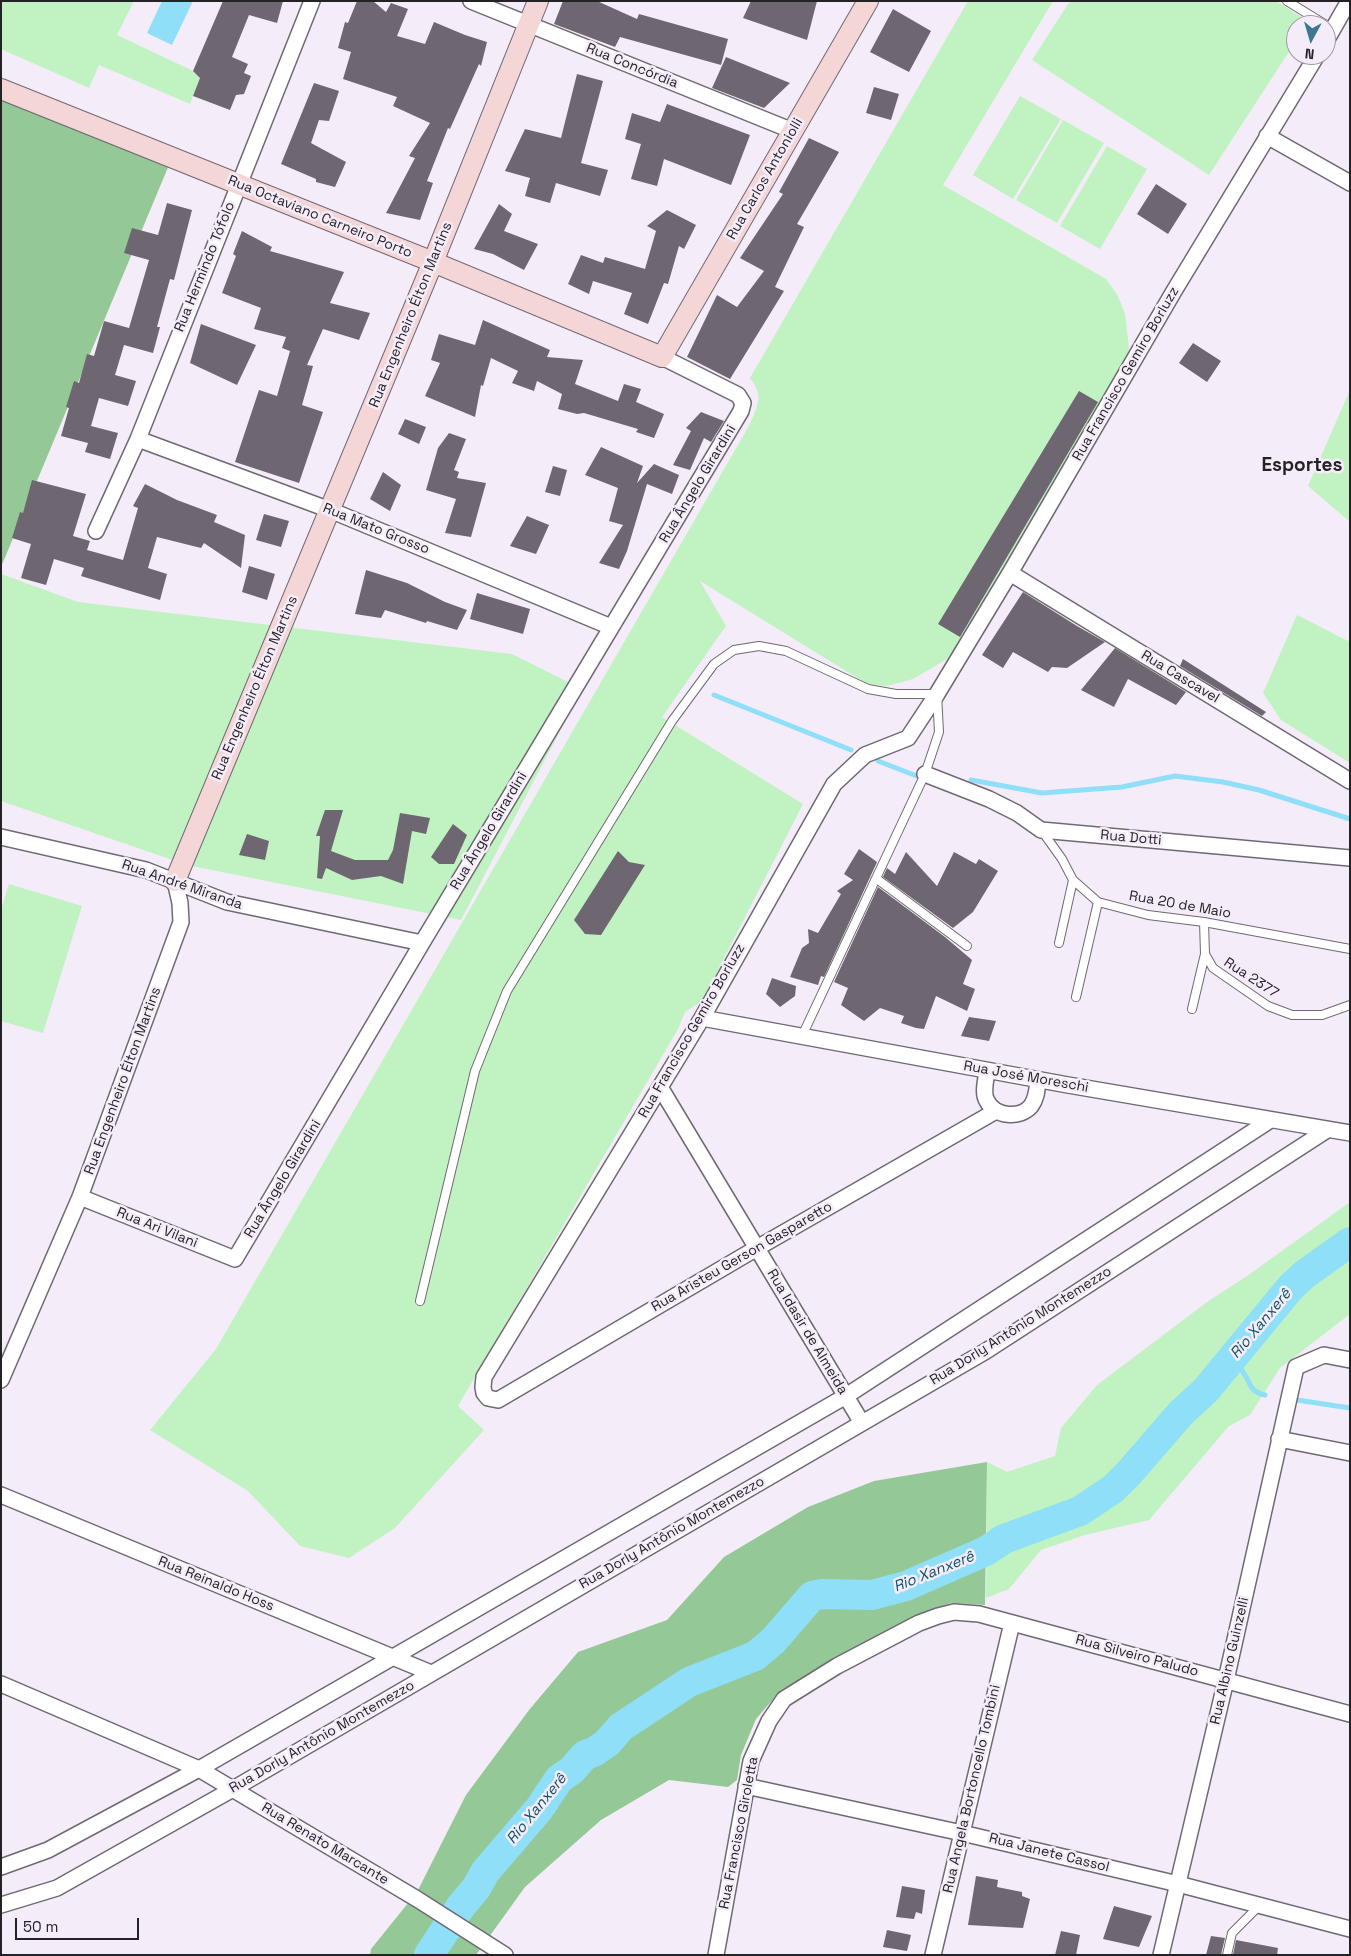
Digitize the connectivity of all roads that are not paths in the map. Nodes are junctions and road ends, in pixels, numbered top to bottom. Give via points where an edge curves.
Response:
1 (312, 1) edge
2 (471, 1) edge
3 (538, 1) edge
4 (868, 1) edge
5 (1287, 1) edge
6 (1349, 1) edge
7 (1307, 15) edge
8 (1336, 19) edge
9 (529, 25) junction
10 (1311, 65) edge
11 (1, 89) edge
12 (793, 131) junction
13 (1267, 136) junction
14 (1350, 183) edge
15 (238, 185) junction
16 (433, 262) junction
17 (662, 357) junction
18 (742, 403) joint
19 (138, 439) junction
20 (330, 510) junction
21 (96, 531) dead end
22 (1010, 573) junction
23 (611, 627) junction
24 (937, 694) junction
25 (925, 774) junction
26 (1350, 781) edge
27 (1041, 830) junction
28 (1, 837) edge
29 (1350, 858) edge
30 (876, 879) junction
31 (1073, 880) junction
32 (175, 881) junction
33 (1098, 902) junction
34 (1204, 922) junction
35 (1058, 943) dead end
36 (422, 944) junction
37 (967, 946) dead end
38 (1350, 950) edge
39 (1205, 954) junction
40 (1076, 997) dead end
41 (1350, 1005) edge
42 (1192, 1009) dead end
43 (702, 1018) junction
44 (802, 1036) junction
45 (987, 1071) junction
46 (1038, 1080) junction
47 (660, 1088) junction
48 (996, 1111) junction
49 (1269, 1121) junction
50 (1327, 1130) junction
51 (1350, 1133) edge
52 (80, 1197) junction
53 (757, 1248) junction
54 (235, 1259) joint
55 (420, 1300) dead end
56 (1350, 1360) edge
57 (1, 1380) edge
58 (846, 1396) junction
59 (488, 1398) joint
60 (862, 1422) junction
61 (1279, 1438) junction
62 (1350, 1453) edge
63 (1, 1495) edge
64 (1012, 1623) junction
65 (393, 1657) junction
66 (431, 1673) junction
67 (1226, 1680) junction
68 (1, 1684) edge
69 (1350, 1714) edge
70 (199, 1770) junction
71 (746, 1786) junction
72 (233, 1789) junction
73 (962, 1832) junction
74 (1, 1867) edge
75 (1178, 1884) junction
76 (1, 1905) edge
77 (1259, 1906) junction
78 (1350, 1929) edge
79 (504, 1954) edge
80 (716, 1955) edge
81 (932, 1955) edge
82 (1161, 1955) edge
83 (1227, 1955) edge

1 - 15 street, Rua Hermindo Tófolo
2 - 9 street, Rua Concórdia
3 - 9 street, Rua Engenheiro Élton Martins
4 - 12 street, Rua Carlos Antoniolli
5 - 7 lane
6 - 8 street
9 - 12 street, Rua Concórdia
9 - 16 street, Rua Engenheiro Élton Martins
10 - 13 street, Rua Francisco Gemiro Borluzz
11 - 15 street, Rua Octaviano Carneiro Porto
12 - 17 street, Rua Carlos Antoniolli
13 - 14 street
13 - 22 street, Rua Francisco Gemiro Borluzz
15 - 16 street, Rua Octaviano Carneiro Porto
15 - 19 street, Rua Hermindo Tófolo
16 - 17 street, Rua Octaviano Carneiro Porto
16 - 20 street, Rua Engenheiro Élton Martins
17 - 18 street, Rua Octaviano Carneiro Porto via 738,395
18 - 23 street, Rua Ângelo Girardini via 741,411
19 - 20 street, Rua Mato Grosso
19 - 21 street, Rua Hermindo Tófolo
20 - 23 street, Rua Mato Grosso
20 - 32 street, Rua Engenheiro Élton Martins
22 - 24 street, Rua Francisco Gemiro Borluzz
22 - 26 street, Rua Cascavel
23 - 36 street, Rua Ângelo Girardini
24 - 25 lane via 939,732
24 - 43 street, Rua Francisco Gemiro Borluzz via 908,738 865,755 834,784
24 - 55 lane via 896,694 868,689 786,651 760,646 734,650 714,664 672,721 506,991 475,1071
25 - 27 street via 989,799
25 - 30 lane
27 - 29 street, Rua Dotti
27 - 31 lane, Rua 20 de Maio
28 - 32 street, Rua André Miranda via 146,870
30 - 37 lane
30 - 44 lane
31 - 33 lane, Rua 20 de Maio
31 - 35 lane
32 - 36 street, Rua André Miranda via 227,902
32 - 52 street, Rua Engenheiro Élton Martins via 181,922
33 - 34 lane, Rua 20 de Maio via 1148,914
33 - 40 lane
34 - 38 lane, Rua 20 de Maio
34 - 39 lane
36 - 54 street, Rua Ângelo Girardini
39 - 41 lane, Rua 2377 via 1213,968 1268,1006 1292,1015 1322,1015
39 - 42 lane
43 - 44 street, Rua José Moreschi
43 - 47 street, Rua Francisco Gemiro Borluzz
44 - 45 street, Rua José Moreschi
45 - 46 street, Rua José Moreschi
45 - 48 street via 985,1095
46 - 48 street via 1032,1105 1026,1110 1018,1114
46 - 49 street, Rua José Moreschi
47 - 53 street, Rua Idasir de Almeida
47 - 59 street, Rua Francisco Gemiro Borluzz via 484,1377 483,1387
48 - 53 street, Rua Aristeu Gerson Gasparetto
49 - 50 street, Rua José Moreschi
49 - 58 street
50 - 51 street, Rua José Moreschi
50 - 60 street, Rua Dorly Antônio Montemezzo via 986,1351
52 - 54 street, Rua Ari Vilani
52 - 57 street, Rua Engenheiro Élton Martins
53 - 58 street, Rua Idasir de Almeida
53 - 59 street, Rua Aristeu Gerson Gasparetto via 498,1400
56 - 61 street, Rua Albino Guinzelli via 1324,1355 1296,1367
58 - 60 street, Rua Idasir de Almeida
58 - 65 street
60 - 66 street, Rua Dorly Antônio Montemezzo
61 - 62 street
61 - 67 street, Rua Albino Guinzelli
63 - 65 street, Rua Reinaldo Hoss
64 - 67 street, Rua Silveiro Paludo
64 - 71 street, Rua Francisco Giroletta via 954,1612 919,1623 837,1666 784,1700 758,1743
64 - 73 street, Rua Angela Bortoncello Tombini
65 - 66 street, Rua Reinaldo Hoss
65 - 70 street
66 - 72 street, Rua Dorly Antônio Montemezzo
67 - 69 street, Rua Silveiro Paludo
67 - 75 street, Rua Albino Guinzelli
68 - 70 street, Rua Renato Marcante
70 - 72 street, Rua Renato Marcante
70 - 74 street via 48,1850
71 - 73 street, Rua Janete Cassol
71 - 80 street, Rua Francisco Giroletta
72 - 76 street, Rua Dorly Antônio Montemezzo via 57,1888
72 - 79 street, Rua Renato Marcante
73 - 75 street, Rua Janete Cassol
73 - 81 street, Rua Angela Bortoncello Tombini
75 - 77 street, Rua Janete Cassol
75 - 82 street, Rua Albino Guinzelli
77 - 78 street, Rua Janete Cassol
77 - 83 lane via 1232,1933

